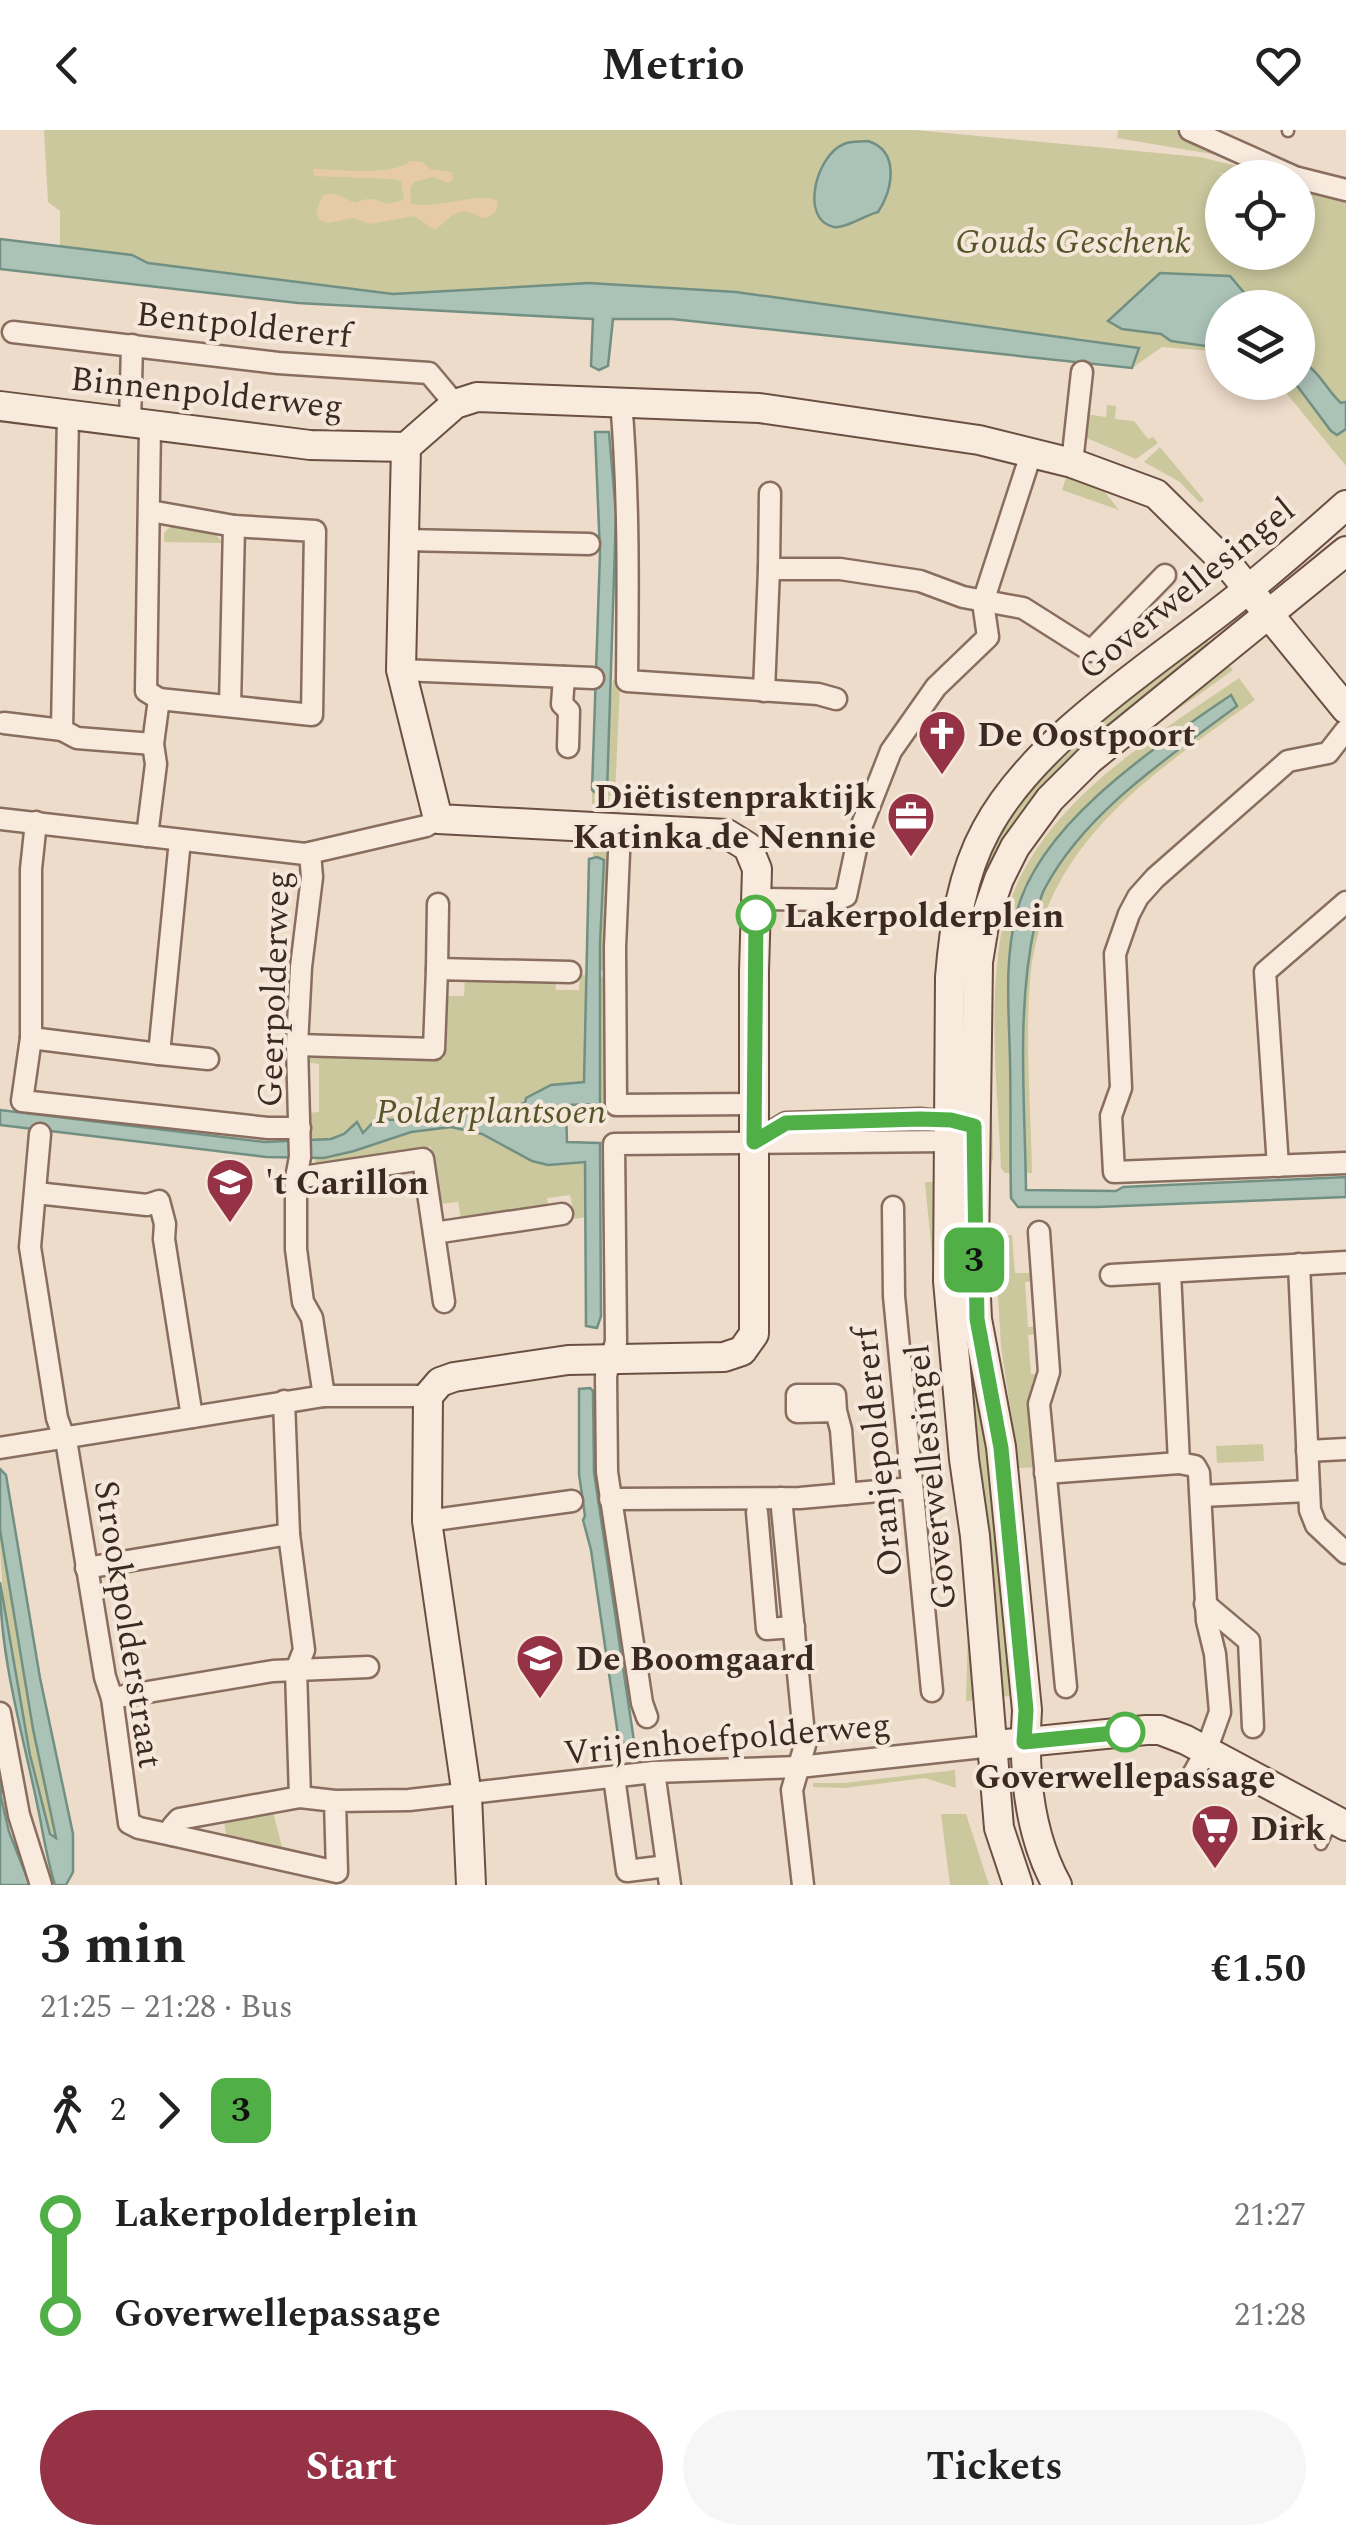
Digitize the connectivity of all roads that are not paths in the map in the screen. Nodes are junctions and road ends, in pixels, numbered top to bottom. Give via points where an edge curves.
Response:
1 (1190, 130) edge
2 (1257, 160) edge
3 (1315, 182) edge
4 (1346, 190) edge
5 (13, 332) dead end
6 (132, 345) junction
7 (1082, 372) dead end
8 (622, 401) junction
9 (455, 404) junction
10 (0, 406) edge
11 (68, 416) junction
12 (140, 424) junction
13 (406, 447) junction
14 (1032, 451) junction
15 (1072, 463) junction
16 (770, 493) dead end
17 (1346, 505) edge
18 (150, 511) junction
19 (234, 526) junction
20 (404, 540) junction
21 (588, 544) dead end
22 (1346, 552) edge
23 (769, 568) junction
24 (1165, 576) dead end
25 (1240, 595) junction
26 (983, 602) junction
27 (1260, 620) junction
28 (401, 670) junction
29 (564, 677) junction
30 (593, 678) dead end
31 (764, 691) junction
32 (836, 698) dead end
33 (158, 700) junction
34 (230, 706) junction
35 (1346, 708) edge
36 (1346, 720) edge
37 (4, 723) dead end
38 (62, 730) junction
39 (1346, 730) edge
40 (153, 744) junction
41 (568, 747) dead end
42 (0, 819) edge
43 (438, 819) junction
44 (36, 822) junction
45 (620, 829) junction
46 (147, 836) junction
47 (180, 840) junction
48 (310, 854) junction
49 (757, 899) junction
50 (1346, 902) edge
51 (438, 904) dead end
52 (437, 968) junction
53 (570, 972) dead end
54 (31, 1038) junction
55 (296, 1045) junction
56 (159, 1054) junction
57 (208, 1059) dead end
58 (754, 1104) junction
59 (958, 1129) junction
60 (40, 1134) dead end
61 (300, 1142) junction
62 (754, 1142) junction
63 (1346, 1163) edge
64 (1278, 1166) junction
65 (296, 1178) junction
66 (36, 1193) junction
67 (893, 1207) dead end
68 (562, 1214) dead end
69 (1039, 1232) dead end
70 (434, 1233) junction
71 (1346, 1262) edge
72 (1299, 1264) junction
73 (1170, 1272) junction
74 (1111, 1275) dead end
75 (444, 1302) dead end
76 (612, 1358) junction
77 (324, 1396) junction
78 (428, 1396) junction
79 (284, 1401) junction
80 (836, 1412) dead end
81 (192, 1417) junction
82 (64, 1437) junction
83 (0, 1448) edge
84 (1346, 1449) edge
85 (1307, 1450) junction
86 (1179, 1462) junction
87 (1045, 1473) junction
88 (912, 1488) junction
89 (1308, 1492) junction
90 (846, 1494) junction
91 (1201, 1496) junction
92 (781, 1498) junction
93 (610, 1499) junction
94 (572, 1502) dead end
95 (757, 1512) dead end
96 (427, 1521) junction
97 (289, 1534) junction
98 (1346, 1553) edge
99 (86, 1568) junction
100 (1205, 1604) junction
101 (794, 1626) junction
102 (368, 1667) dead end
103 (296, 1670) junction
104 (1066, 1688) dead end
105 (932, 1691) dead end
106 (112, 1698) junction
107 (647, 1717) dead end
108 (1, 1725) edge
109 (1254, 1727) dead end
110 (1024, 1742) junction
111 (992, 1746) junction
112 (1206, 1751) junction
113 (799, 1767) junction
114 (654, 1772) junction
115 (614, 1777) junction
116 (1191, 1778) dead end
117 (467, 1796) junction
118 (300, 1797) junction
119 (335, 1801) junction
120 (1333, 1830) edge
121 (172, 1836) junction
122 (668, 1876) edge
123 (41, 1885) edge
124 (470, 1885) edge
125 (803, 1885) edge
126 (1018, 1885) edge
127 (1057, 1885) edge

1 - 2 street
3 - 4 street
5 - 6 street, Bentpoldererf
6 - 9 street, Bentpoldererf via 429,372
6 - 12 street
7 - 15 street
8 - 9 street via 477,397
8 - 14 street via 759,408
8 - 31 street via 630,513 627,682
9 - 13 street
10 - 11 street, Binnenpolderweg
11 - 12 street, Binnenpolderweg
11 - 38 street
12 - 13 street, Binnenpolderweg via 310,445
12 - 18 street
13 - 20 street
14 - 15 street
14 - 26 street
15 - 25 street via 1156,494 1230,567
16 - 23 street
17 - 25 street, Goverwellesingel
18 - 19 street
18 - 33 street via 146,691
19 - 34 street
19 - 34 street via 315,531 312,714
20 - 21 street
20 - 28 street
22 - 27 street, Goverwellesingel
23 - 26 street via 840,569 920,581
23 - 31 street
24 - 26 street via 1090,651 1037,614
25 - 27 street
25 - 59 street, Goverwellesingel via 1051,747 988,825 969,868 952,948
26 - 49 street via 988,637 936,687 884,763 846,896
27 - 35 street
27 - 36 street via 1286,667
27 - 59 street, Goverwellesingel via 1089,760 1015,848 981,940
28 - 29 street
28 - 43 street
29 - 30 street
29 - 41 street
31 - 32 street
33 - 34 street
33 - 40 street
37 - 38 street
38 - 40 street via 76,738
39 - 64 street via 1328,754 1288,761 1156,878 1129,914 1115,954 1121,1088 1110,1116 1114,1172
40 - 46 street
42 - 44 street
43 - 45 street
43 - 48 street
44 - 46 street
44 - 54 street
45 - 49 street via 736,837 756,861
45 - 58 street via 616,1105
46 - 47 street
47 - 48 street
47 - 56 street
48 - 55 street, Geerpolderweg
49 - 58 street
50 - 64 street via 1265,972
51 - 52 street
52 - 53 street
52 - 55 street via 434,1050
54 - 56 street
54 - 61 street via 22,1101 268,1128
55 - 61 street, Geerpolderweg
56 - 57 street
58 - 62 street
59 - 62 street via 786,1123
59 - 110 street, Goverwellesingel via 977,1319 1001,1448
59 - 111 street, Goverwellesingel via 948,1281
60 - 66 street, Strookpolderstraat
61 - 65 street, Geerpolderweg
62 - 76 street via 754,1334 742,1350 724,1357
62 - 76 street via 614,1144
63 - 64 street
65 - 70 street via 423,1159
65 - 77 street via 296,1250
66 - 81 street via 158,1201
66 - 82 street, Strookpolderstraat via 30,1247
67 - 88 street, Oranjepoldererf via 894,1296
68 - 70 street
69 - 87 street via 1048,1372 1039,1404
70 - 75 street
71 - 72 street
72 - 73 street
72 - 85 street
73 - 74 street
73 - 86 street
76 - 78 street via 454,1377
76 - 93 street via 606,1375
77 - 78 street
77 - 79 street
78 - 96 street
79 - 81 street
79 - 97 street
80 - 90 street
81 - 82 street
82 - 83 street
82 - 99 street, Strookpolderstraat
84 - 85 street
85 - 89 street
86 - 87 street
86 - 91 street via 1195,1466
87 - 104 street
88 - 90 street
88 - 105 street, Oranjepoldererf
89 - 91 street
89 - 98 street via 1313,1520
90 - 92 street
91 - 100 street
92 - 93 street
92 - 101 street
93 - 107 street
94 - 96 street
95 - 101 street via 767,1629
96 - 117 street
97 - 99 street
97 - 103 street via 304,1650
99 - 106 street, Strookpolderstraat
100 - 109 street via 1250,1641
100 - 112 street via 1220,1712
101 - 113 street via 806,1745
102 - 103 street
103 - 106 street
103 - 118 street
106 - 121 street, Strookpolderstraat via 129,1822
108 - 123 street
110 - 111 street
110 - 112 street via 1160,1730
110 - 127 street, Goverwellesingel via 1036,1834
111 - 113 street, Vrijenhoefpolderweg
111 - 126 street, Goverwellesingel via 999,1828
112 - 116 street
112 - 120 street
113 - 114 street, Vrijenhoefpolderweg
113 - 125 street via 792,1790
114 - 115 street, Vrijenhoefpolderweg
114 - 122 street
115 - 117 street, Vrijenhoefpolderweg
115 - 122 street via 627,1871
117 - 119 street, Vrijenhoefpolderweg
117 - 124 street
118 - 119 street, Vrijenhoefpolderweg
118 - 121 street, Vrijenhoefpolderweg via 179,1819
119 - 121 street via 337,1872

